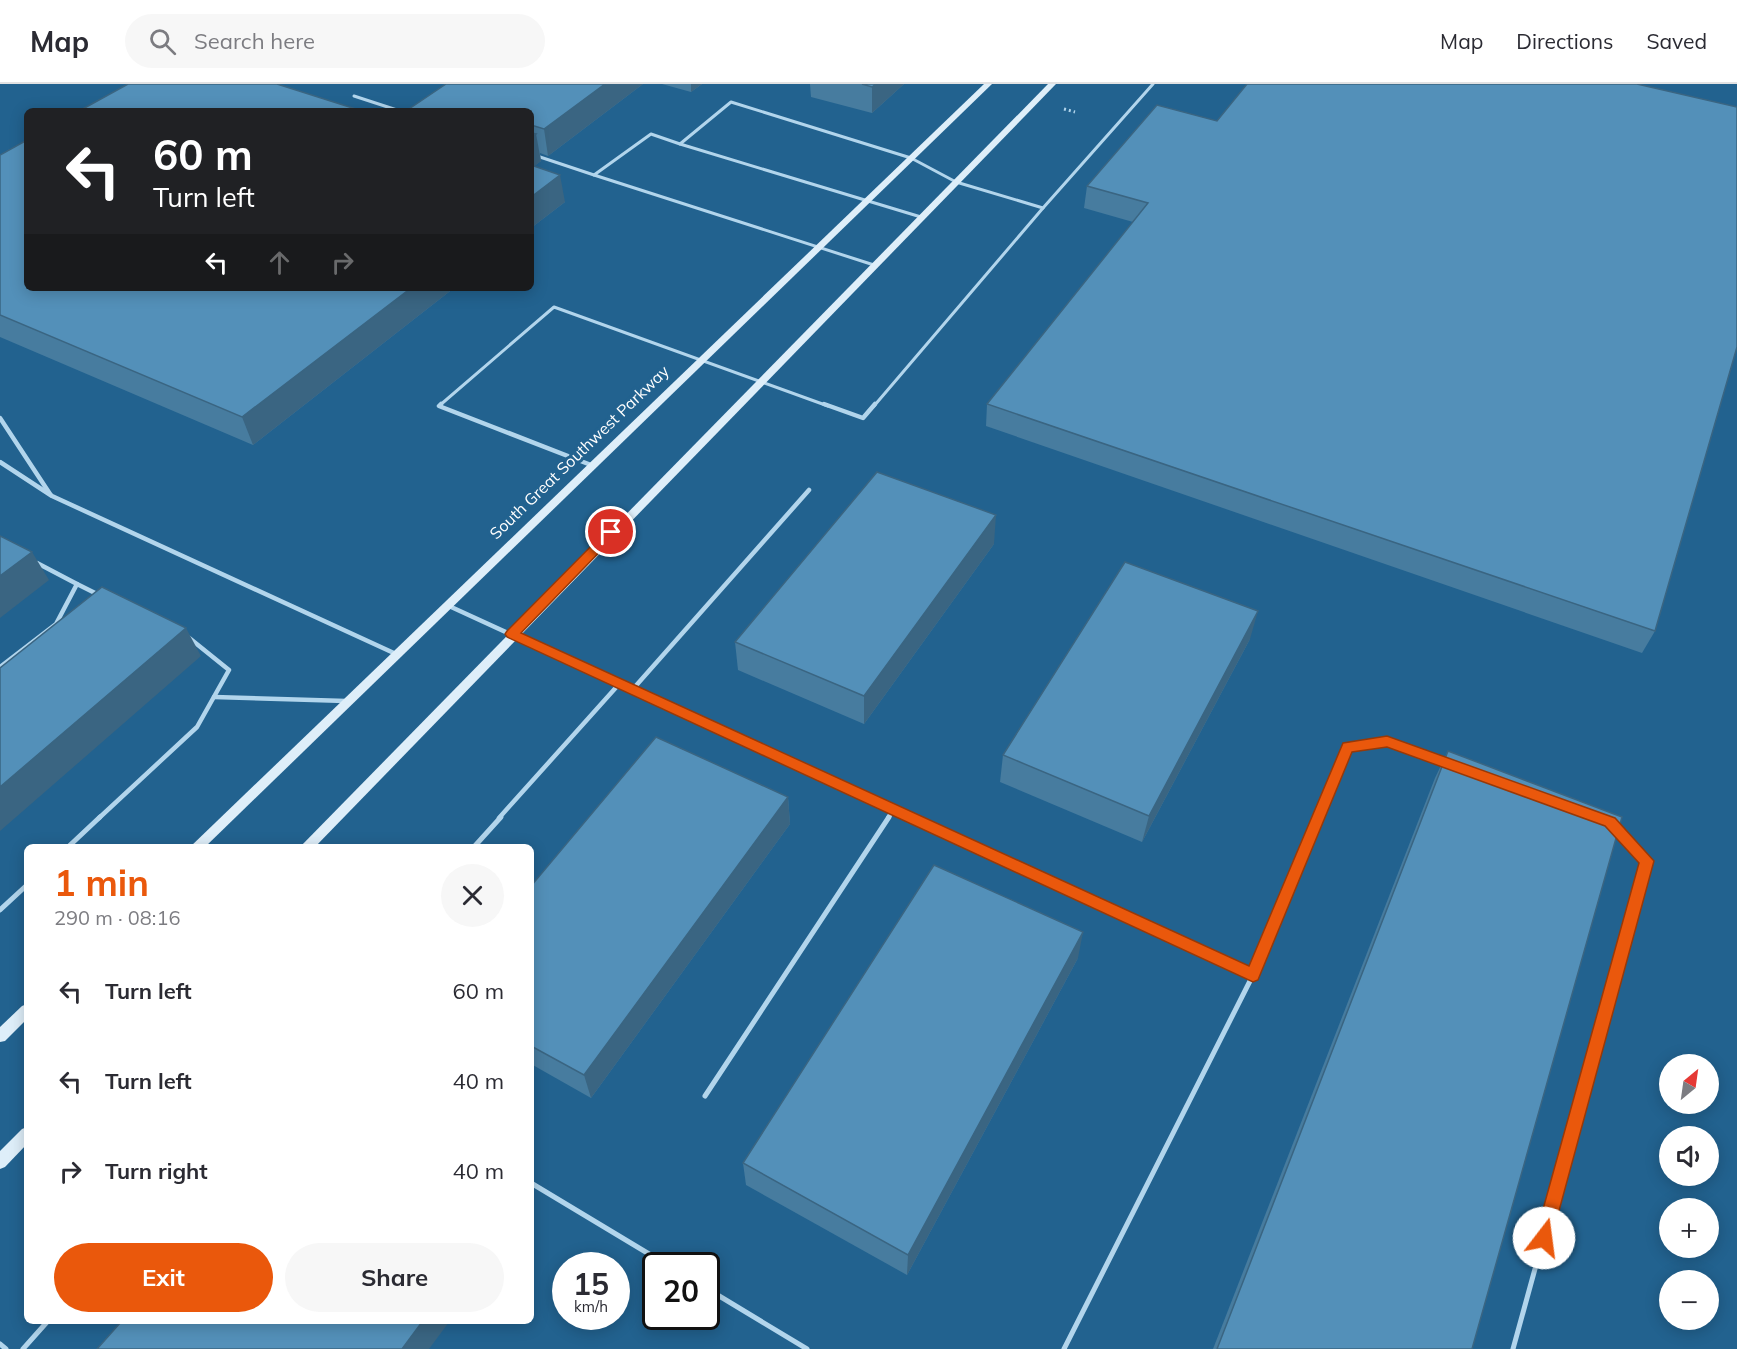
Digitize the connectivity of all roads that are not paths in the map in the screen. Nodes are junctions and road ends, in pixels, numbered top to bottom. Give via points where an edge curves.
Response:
1 (988, 84) edge
2 (1052, 84) edge
3 (1153, 84) edge
4 (354, 96) dead end
5 (391, 108) edge
6 (680, 144) junction
7 (534, 155) edge
8 (911, 158) junction
9 (594, 175) junction
10 (956, 182) junction
11 (866, 201) junction
12 (1043, 208) junction
13 (921, 217) junction
14 (818, 247) junction
15 (874, 265) junction
16 (701, 359) junction
17 (761, 380) junction
18 (0, 418) edge
19 (0, 462) edge
20 (591, 465) junction
21 (809, 490) dead end
22 (52, 496) junction
23 (29, 559) dead end
24 (77, 584) junction
25 (109, 599) edge
26 (446, 604) junction
27 (182, 634) edge
28 (512, 634) junction
29 (396, 654) junction
30 (0, 667) edge
31 (620, 683) junction
32 (633, 689) junction
33 (214, 697) junction
34 (346, 701) junction
35 (1454, 766) edge
36 (894, 809) junction
37 (1610, 822) edge
38 (71, 844) edge
39 (199, 844) edge
40 (309, 844) edge
41 (477, 844) edge
42 (24, 888) edge
43 (0, 910) edge
44 (1253, 975) junction
45 (24, 1013) edge
46 (0, 1036) edge
47 (705, 1096) dead end
48 (24, 1137) edge
49 (0, 1162) edge
50 (534, 1185) edge
51 (646, 1252) edge
52 (720, 1296) edge
53 (45, 1324) edge
54 (0, 1344) edge
55 (6, 1349) edge
56 (23, 1349) edge
57 (807, 1349) edge
58 (1064, 1349) edge
59 (1513, 1349) edge

1 - 8 main road, South Great Southwest Parkway
2 - 10 main road
3 - 12 lane
4 - 5 lane
6 - 8 lane via 731,102
6 - 9 lane via 651,134
6 - 11 lane
7 - 9 lane
8 - 10 lane
8 - 11 main road, South Great Southwest Parkway
9 - 14 lane
10 - 12 lane
10 - 13 main road
11 - 13 lane
11 - 14 main road, South Great Southwest Parkway
12 - 17 lane via 863,418
13 - 15 main road
14 - 15 lane
14 - 16 main road, South Great Southwest Parkway
15 - 17 main road
16 - 17 lane
16 - 20 main road, South Great Southwest Parkway
16 - 20 lane via 554,307 439,406
17 - 28 main road
18 - 22 lane
19 - 22 lane
20 - 26 main road, South Great Southwest Parkway
21 - 32 lane
22 - 29 lane
23 - 24 lane
24 - 25 lane
24 - 30 lane via 56,624
26 - 28 lane
26 - 29 main road, South Great Southwest Parkway
27 - 33 lane via 229,670
28 - 31 lane
28 - 40 main road
29 - 34 main road, South Great Southwest Parkway
31 - 32 lane
31 - 41 lane
32 - 36 lane
33 - 34 lane
33 - 38 lane via 197,727
34 - 39 main road, South Great Southwest Parkway
35 - 44 lane via 1387,742 1347,747
36 - 44 lane
36 - 47 lane
37 - 59 lane via 1647,861
42 - 43 lane
44 - 58 lane
45 - 46 main road
48 - 49 main road
50 - 51 lane
52 - 57 lane
53 - 56 lane
54 - 55 lane

